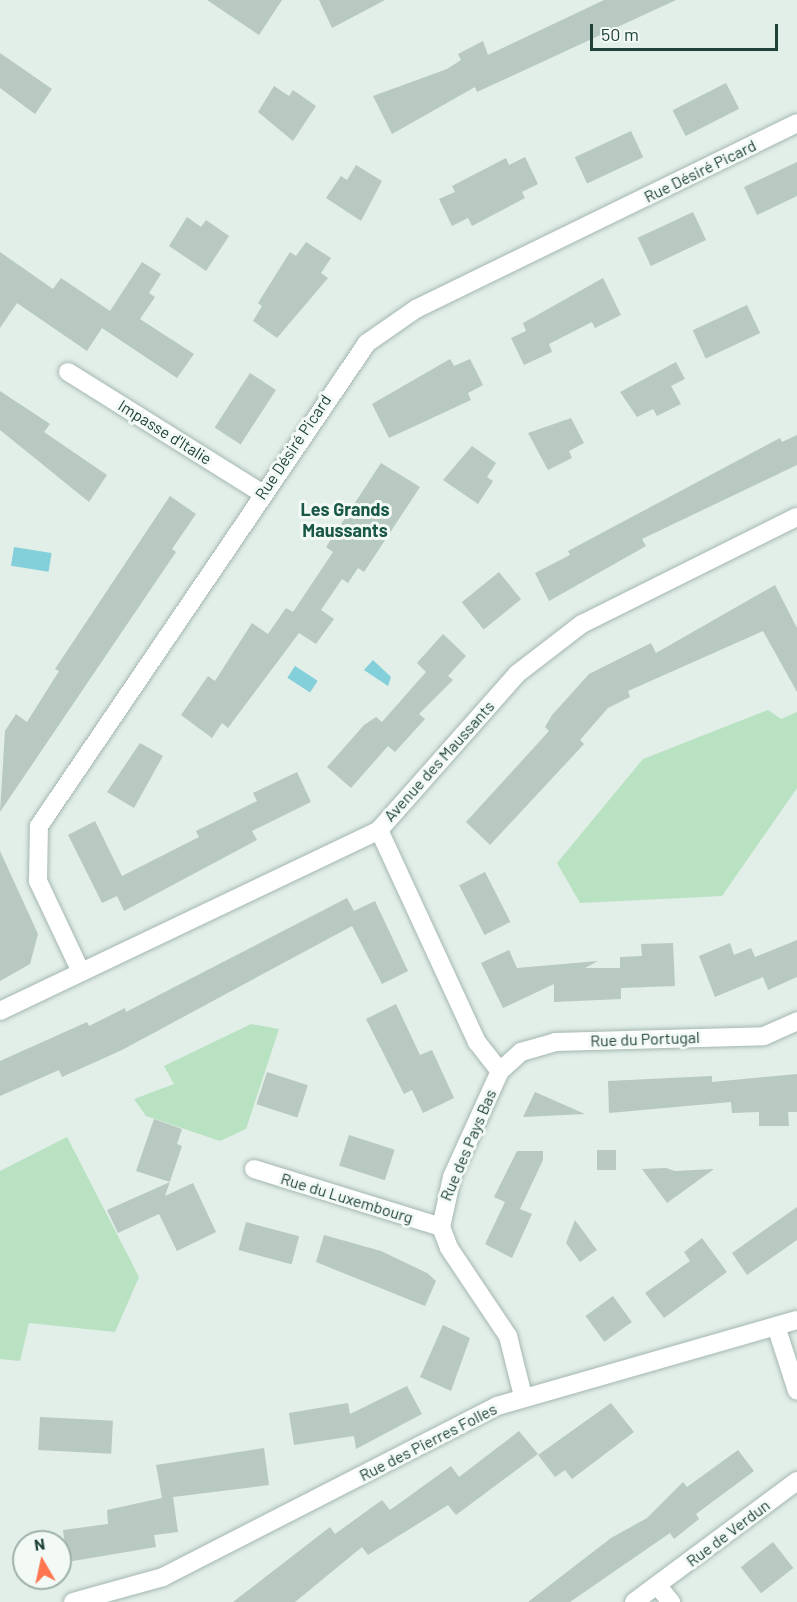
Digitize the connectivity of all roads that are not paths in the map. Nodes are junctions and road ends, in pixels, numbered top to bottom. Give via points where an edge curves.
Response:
1 (797, 123) edge
2 (68, 372) dead end
3 (262, 493) junction
4 (796, 521) edge
5 (379, 830) junction
6 (81, 972) junction
7 (0, 1011) edge
8 (797, 1021) edge
9 (500, 1071) junction
10 (254, 1169) dead end
11 (441, 1227) junction
12 (797, 1320) edge
13 (776, 1326) junction
14 (797, 1391) edge
15 (523, 1396) junction
16 (797, 1481) edge
17 (658, 1586) junction
18 (73, 1602) edge
19 (634, 1602) edge
20 (671, 1602) edge

1 - 3 street, Rue Désiré Picard via 394,320 352,361
2 - 3 street, Impasse d'Italie
3 - 6 street, Rue Désiré Picard via 39,826 38,881
4 - 5 street, Avenue des Maussants via 582,624 517,674
5 - 6 street, Avenue des Maussants
5 - 9 street, Rue des Pays Bas via 477,1042
6 - 7 street, Avenue des Maussants
8 - 9 street, Rue du Portugal via 764,1036 555,1042 521,1052
9 - 11 street, Rue des Pays Bas via 452,1177
10 - 11 street, Rue du Luxembourg
11 - 15 street via 449,1248 504,1330
12 - 13 street, Rue des Pierres Folles
13 - 14 street
13 - 15 street, Rue des Pierres Folles
15 - 18 street, Rue des Pierres Folles via 478,1414 163,1578
16 - 17 street, Rue de Verdun
17 - 19 street, Rue de Verdun
17 - 20 street

